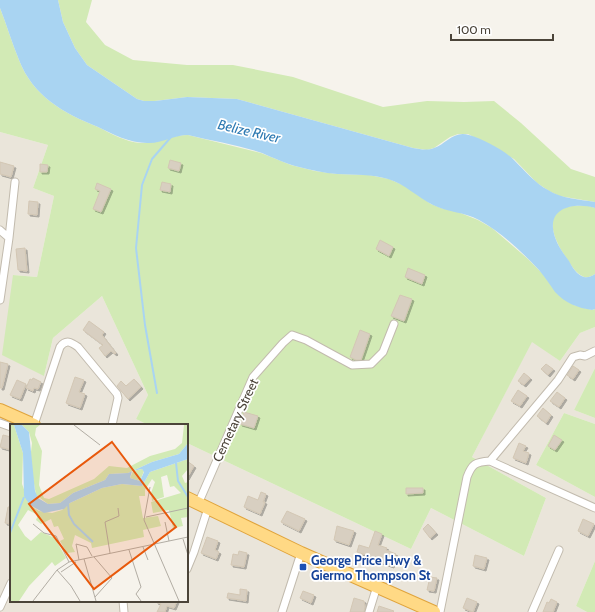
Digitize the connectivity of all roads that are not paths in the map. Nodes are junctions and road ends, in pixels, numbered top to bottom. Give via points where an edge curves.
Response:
1 (15, 182) dead end
2 (0, 230) edge
3 (9, 238) junction
4 (0, 300) edge
5 (394, 324) dead end
6 (595, 351) edge
7 (0, 410) edge
8 (0, 423) edge
9 (32, 424) edge
10 (34, 424) edge
11 (112, 424) edge
12 (10, 426) edge
13 (490, 461) junction
14 (198, 503) edge
15 (595, 508) edge
16 (559, 550) dead end
17 (301, 553) junction
18 (188, 567) edge
19 (10, 585) edge
20 (377, 586) junction
21 (123, 602) edge
22 (0, 607) edge
23 (124, 612) edge
24 (282, 612) edge
25 (369, 612) edge
26 (434, 612) edge
27 (440, 612) edge
28 (532, 612) edge

1 - 3 street
2 - 3 street
3 - 4 street
5 - 14 street, Cemetary Street via 383,352 371,364 352,365 292,335 253,377
6 - 13 street via 585,356 573,357 558,380
7 - 9 highway
8 - 12 street
10 - 11 street via 60,347 68,341 78,347 117,394
13 - 15 street
13 - 27 street via 475,464 467,477
14 - 17 highway
14 - 18 street via 194,552
16 - 28 street
17 - 20 highway
17 - 24 street
19 - 22 street
20 - 25 street
20 - 26 highway
21 - 23 street

